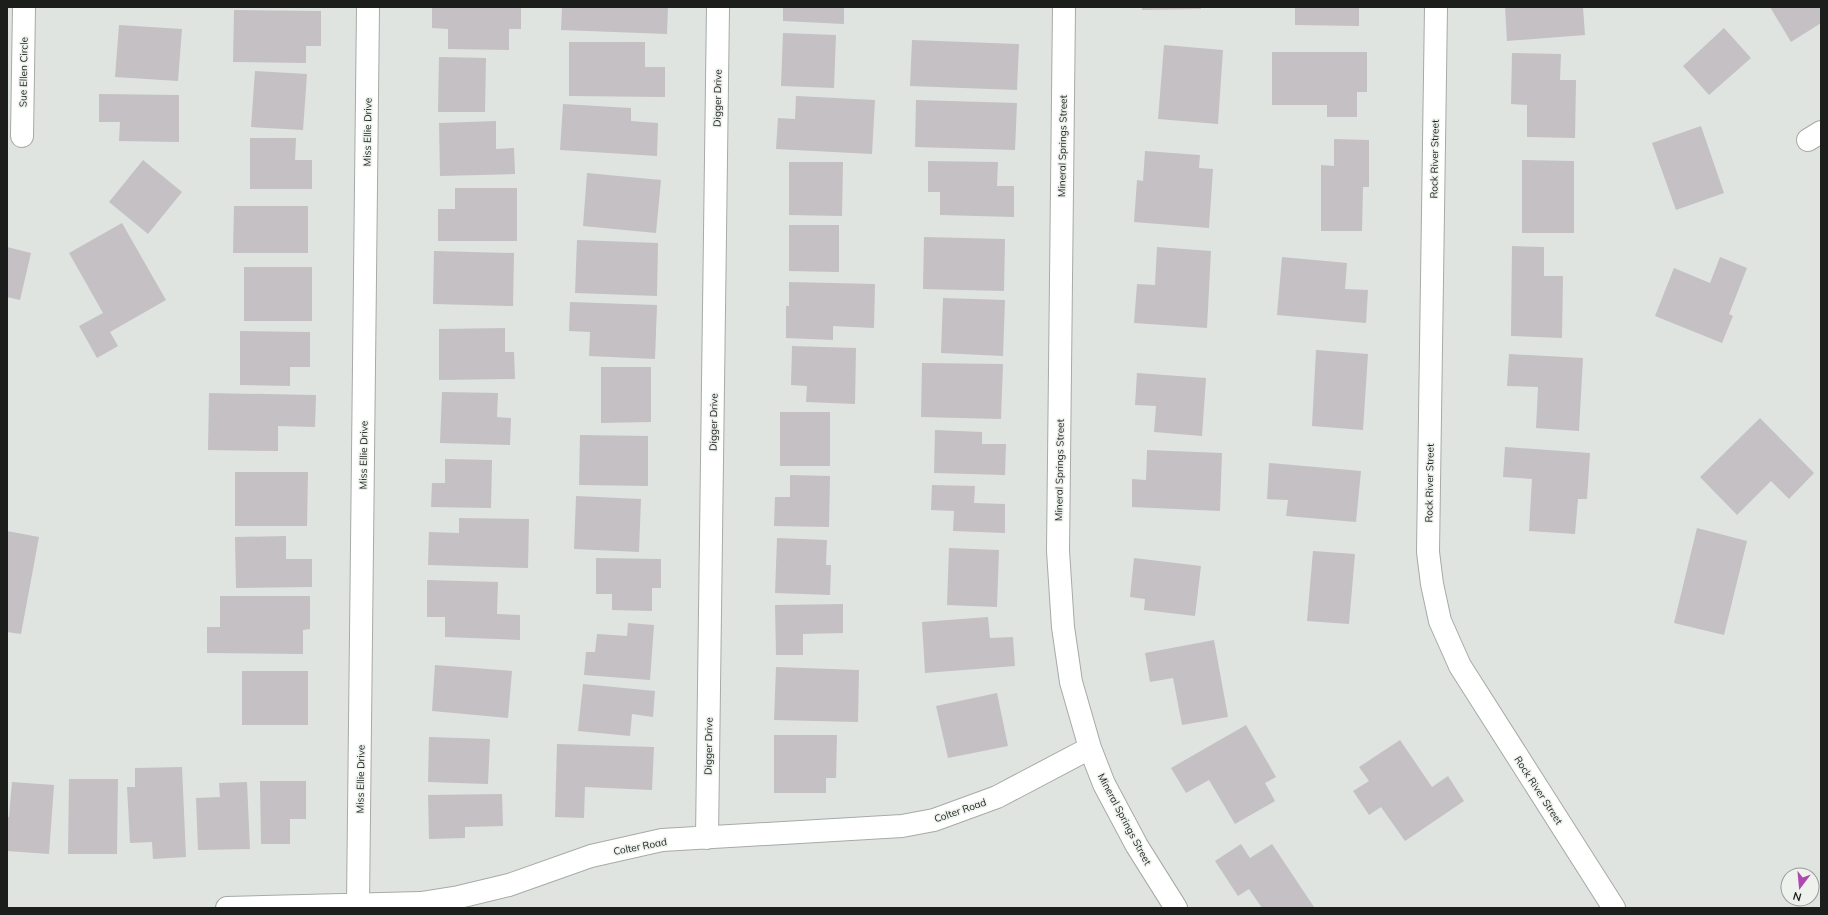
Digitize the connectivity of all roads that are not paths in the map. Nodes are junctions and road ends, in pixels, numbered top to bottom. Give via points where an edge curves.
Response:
1 (24, 7) edge
2 (368, 7) edge
3 (718, 7) edge
4 (1064, 7) edge
5 (1436, 7) edge
6 (22, 136) dead end
7 (1090, 748) junction
8 (707, 838) junction
9 (358, 904) junction
10 (227, 908) edge
11 (1176, 908) edge
12 (1614, 908) edge

1 - 6 street, Sue Ellen Circle
2 - 9 street, Miss Ellie Drive
3 - 8 street, Digger Drive
4 - 7 street, Mineral Springs Street via 1058,551 1063,627 1071,682
5 - 12 street, Rock River Street via 1428,552 1432,584 1440,621 1460,666
7 - 8 street, Colter Road via 997,797 934,820 902,826
7 - 11 street, Mineral Springs Street via 1104,784 1126,826
8 - 9 street, Colter Road via 662,840 590,856 509,885 458,897 421,903
9 - 10 street, Colter Road

